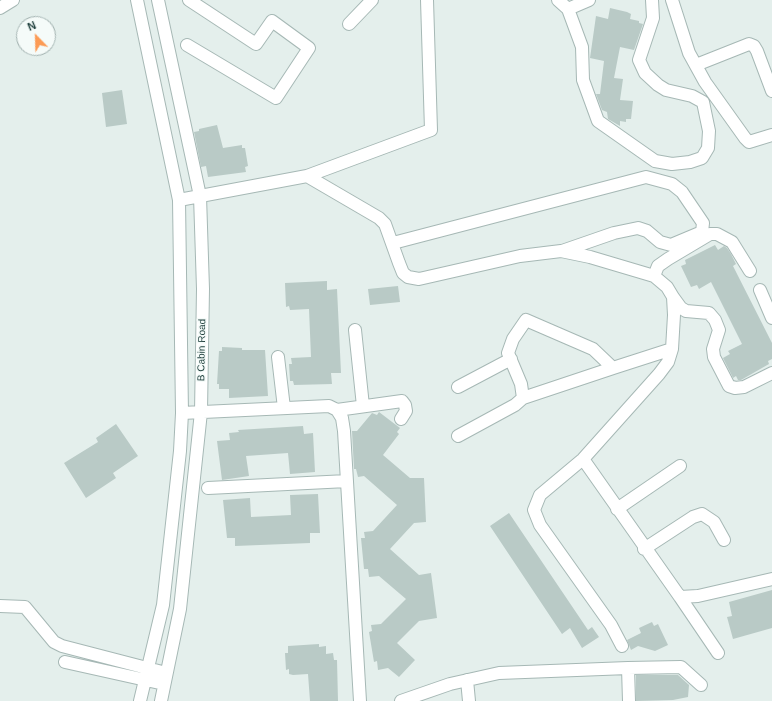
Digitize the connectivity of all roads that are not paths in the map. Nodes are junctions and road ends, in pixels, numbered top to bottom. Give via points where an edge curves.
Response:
1 (13, 0) edge
2 (137, 0) edge
3 (158, 0) edge
4 (189, 0) edge
5 (372, 0) edge
6 (558, 0) edge
7 (589, 0) edge
8 (652, 0) edge
9 (672, 0) edge
10 (430, 2) edge
11 (0, 8) edge
12 (568, 9) junction
13 (349, 24) dead end
14 (187, 45) dead end
15 (696, 65) junction
16 (772, 91) edge
17 (772, 134) edge
18 (307, 176) junction
19 (200, 196) junction
20 (179, 200) junction
21 (393, 243) junction
22 (560, 251) junction
23 (750, 271) dead end
24 (654, 276) junction
25 (760, 290) dead end
26 (673, 297) junction
27 (772, 318) edge
28 (355, 330) dead end
29 (672, 349) junction
30 (278, 357) dead end
31 (511, 359) junction
32 (613, 368) junction
33 (772, 373) edge
34 (458, 387) dead end
35 (523, 398) junction
36 (363, 406) junction
37 (284, 408) junction
38 (337, 410) junction
39 (201, 412) junction
40 (182, 413) junction
41 (401, 419) dead end
42 (458, 436) dead end
43 (583, 459) junction
44 (680, 466) dead end
45 (347, 481) junction
46 (208, 488) dead end
47 (617, 509) junction
48 (724, 540) dead end
49 (644, 549) junction
50 (772, 579) edge
51 (680, 597) junction
52 (163, 605) junction
53 (0, 606) edge
54 (180, 609) junction
55 (622, 646) dead end
56 (718, 653) dead end
57 (65, 662) dead end
58 (628, 668) junction
59 (147, 674) junction
60 (165, 678) junction
61 (467, 680) junction
62 (701, 685) dead end
63 (140, 701) edge
64 (161, 701) edge
65 (363, 701) edge
66 (402, 701) edge
67 (469, 701) edge
68 (630, 701) edge

1 - 11 street
2 - 20 street
3 - 19 street, B Cabin Road
4 - 14 street via 256,44 272,21 309,48 276,98
5 - 13 street
6 - 12 street
7 - 12 street
8 - 12 street via 653,18 639,60 645,73 666,90 692,96 703,102 709,131 708,148 702,158 690,162 672,164 655,161 598,122 583,80 582,47
9 - 15 street via 689,53
10 - 18 street via 431,130
15 - 16 street via 749,44 757,51
15 - 17 street via 745,138 750,142
18 - 19 street
18 - 21 street via 379,218 385,224
19 - 20 street
19 - 39 street, B Cabin Road via 203,289
20 - 40 street
21 - 22 street via 403,273 408,278 419,279 520,256
21 - 22 street via 646,178 672,184 682,192 703,224 702,232 671,245 660,242 647,231 638,228
22 - 24 street
23 - 24 street via 732,242 717,234 710,234 658,266
24 - 26 street via 667,287
25 - 27 street
26 - 29 street
26 - 33 street via 681,308 709,313 715,320 719,330 713,349 714,357 729,386 744,387
28 - 36 street
29 - 32 street
29 - 43 street via 668,362 659,374
30 - 37 street
31 - 32 street via 508,353 513,339 526,320 594,349
31 - 34 street
31 - 35 street via 521,384
32 - 35 street
35 - 42 street via 515,405
36 - 38 street
36 - 41 street via 402,401 406,411
37 - 38 street via 329,406
37 - 39 street
38 - 45 street via 342,418 344,431
39 - 40 street
39 - 54 street, B Cabin Road
40 - 52 street
43 - 47 street
43 - 55 street via 540,495 534,510 540,525
44 - 47 street
45 - 46 street
45 - 65 street
47 - 49 street
48 - 49 street via 714,522 702,514 693,517
49 - 51 street
50 - 51 street via 698,596
51 - 56 street
52 - 54 street
52 - 59 street
53 - 59 street via 25,607 54,642 62,646
54 - 60 street, B Cabin Road
57 - 59 street
58 - 61 street via 499,673
58 - 62 street via 681,668
58 - 68 street
59 - 60 street
59 - 63 street
60 - 64 street, B Cabin Road
61 - 66 street
61 - 67 street

